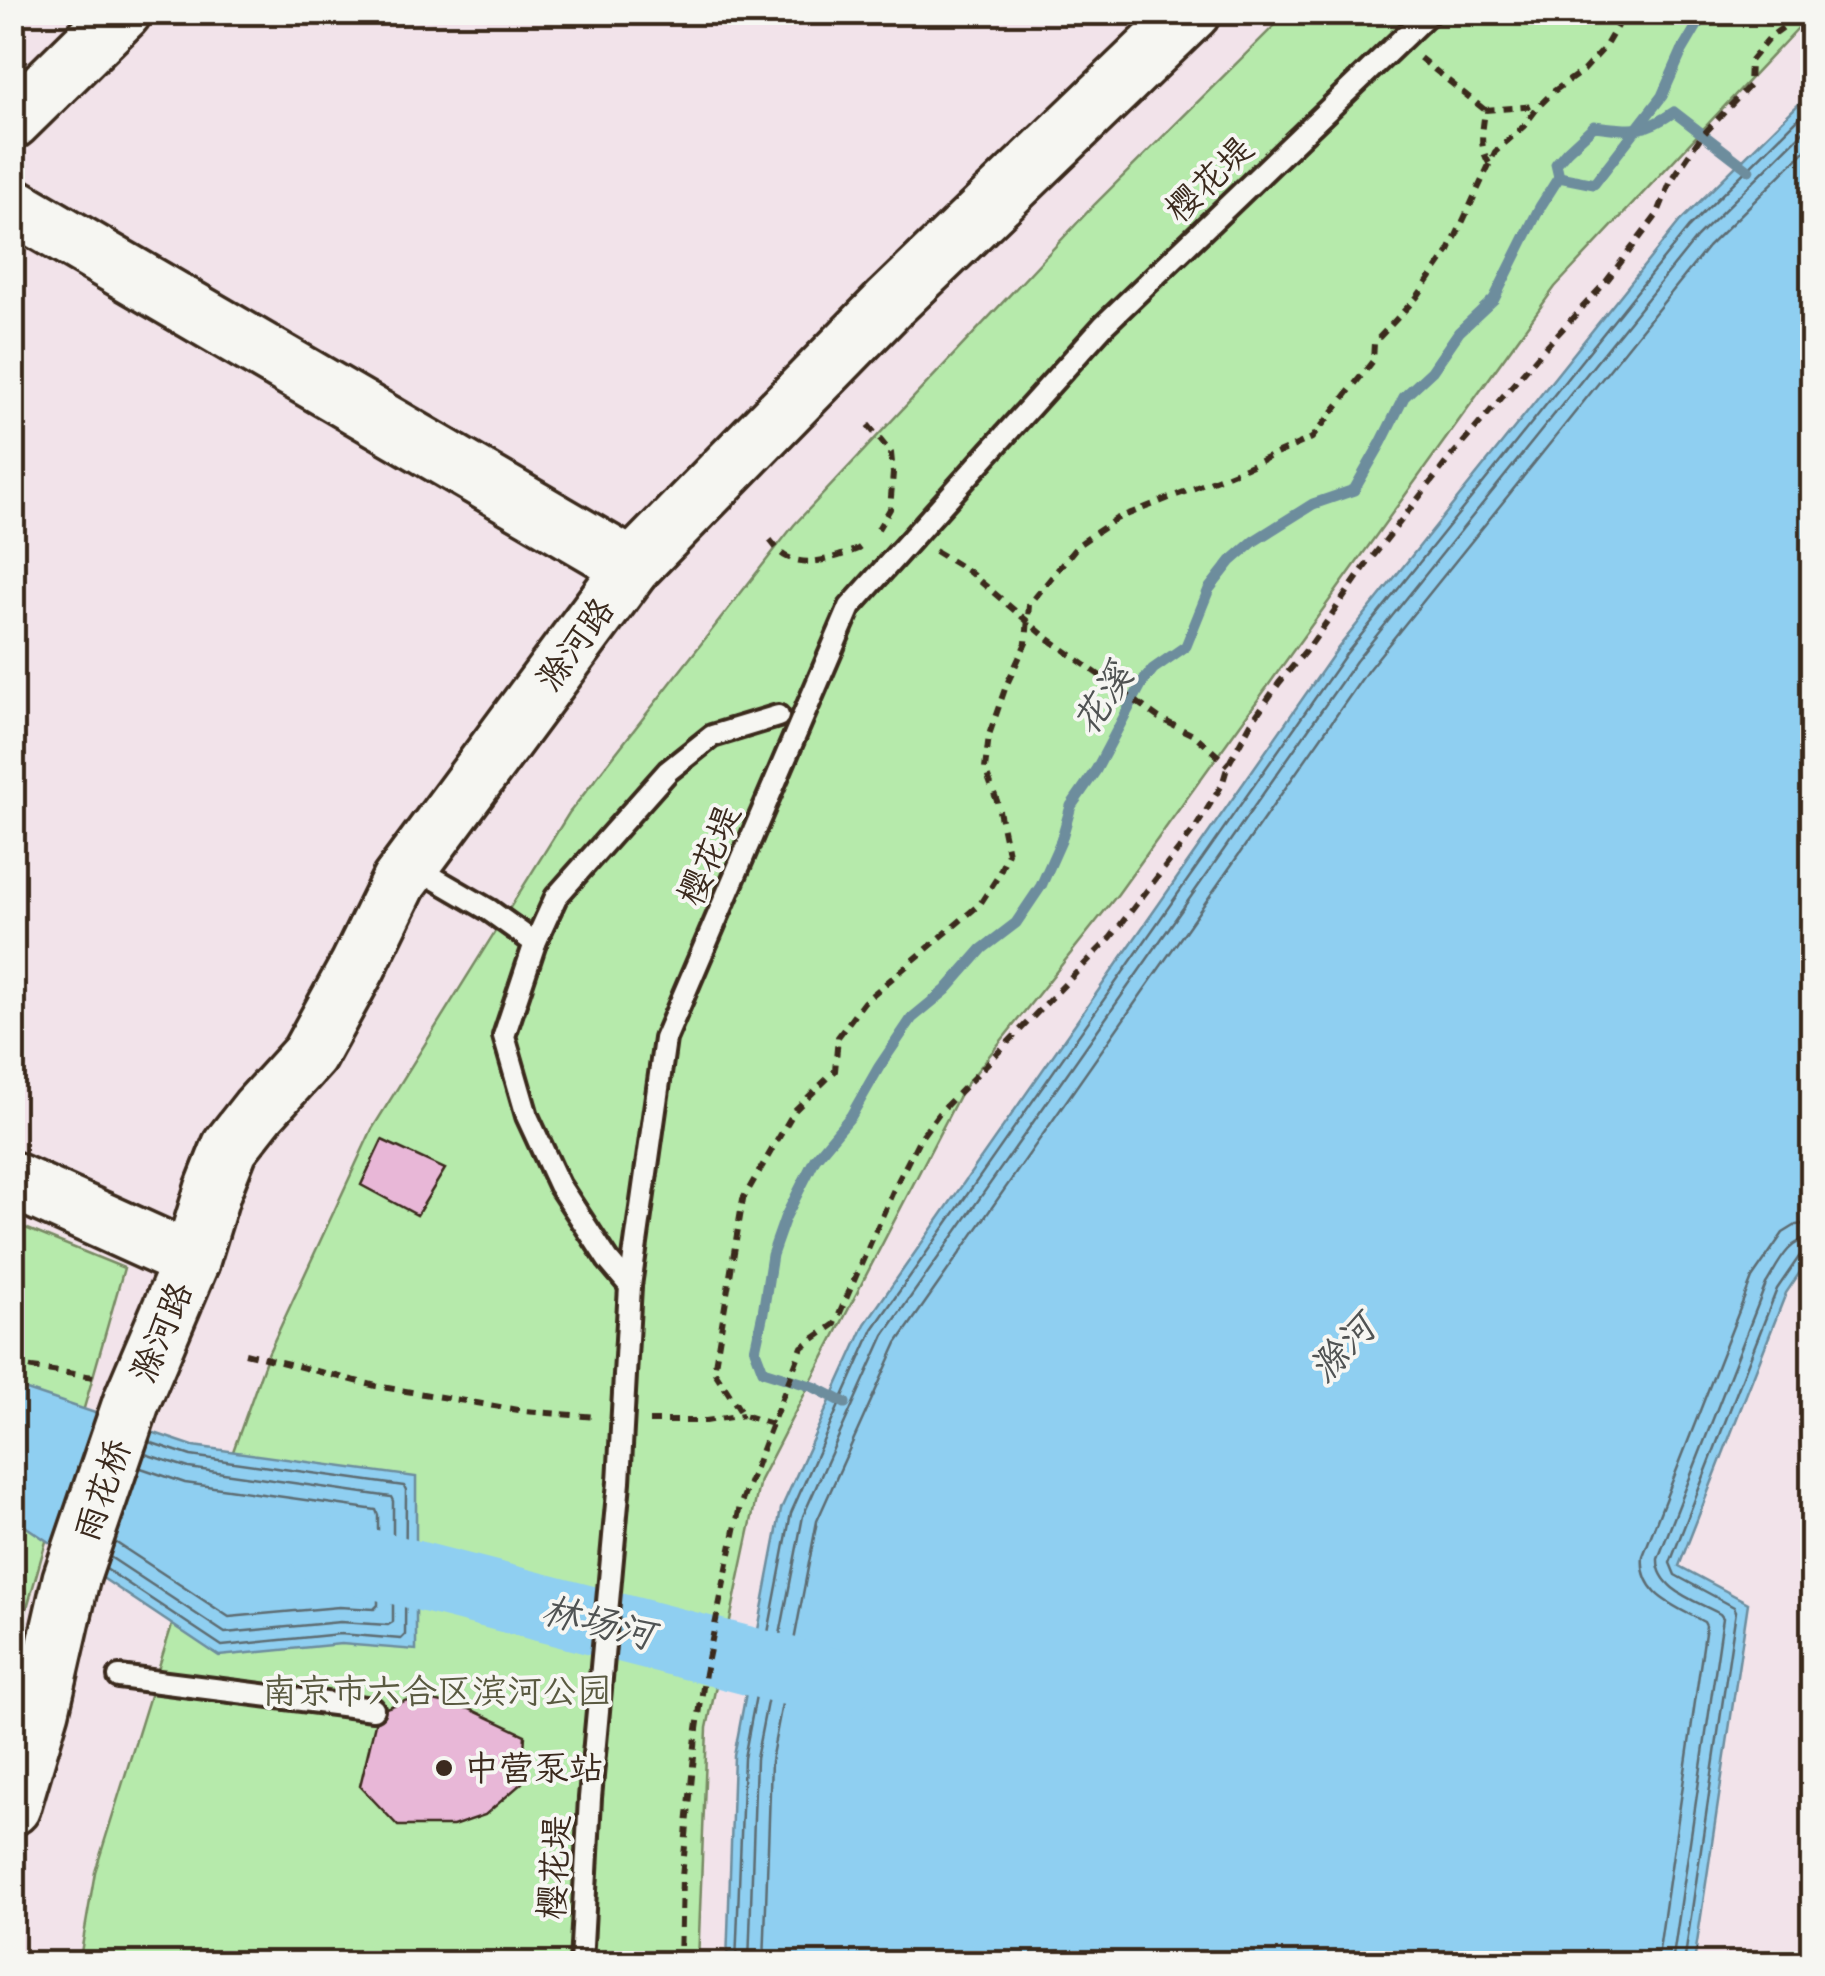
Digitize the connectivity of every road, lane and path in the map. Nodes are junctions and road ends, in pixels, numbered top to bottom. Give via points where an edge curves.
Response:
1 (123, 12) edge
2 (1192, 12) edge
3 (1430, 12) edge
4 (1625, 12) edge
5 (1804, 12) edge
6 (1418, 57) dead end
7 (1539, 106) junction
8 (1485, 110) junction
9 (12, 121) edge
10 (1490, 164) junction
11 (12, 206) edge
12 (868, 425) dead end
13 (877, 530) junction
14 (892, 532) dead end
15 (770, 540) dead end
16 (929, 547) dead end
17 (632, 567) junction
18 (778, 716) dead end
19 (1228, 764) junction
20 (412, 866) junction
21 (535, 943) junction
22 (12, 1180) edge
23 (190, 1261) junction
24 (630, 1286) junction
25 (245, 1353) dead end
26 (12, 1365) edge
27 (116, 1389) junction
28 (743, 1415) junction
29 (614, 1420) dead end
30 (634, 1422) dead end
31 (772, 1424) junction
32 (120, 1676) dead end
33 (373, 1709) dead end
34 (12, 1807) edge
35 (581, 1964) edge
36 (680, 1964) edge

1 - 9 street
2 - 17 street, 滁河路 via 890,302
3 - 24 lane, 樱花堤 via 1104,325 850,607 665,1039
4 - 7 path via 1584,70
5 - 19 path via 1750,62 1749,86 1700,138 1642,237 1449,459 1279,683
6 - 8 path
7 - 8 path
7 - 10 path
8 - 10 path via 1482,151
10 - 28 path via 1449,251 1374,343 1373,361 1312,438 1116,519 1078,545 1029,605 1026,643 988,735 985,769 1008,853 997,878 980,904 864,1002 838,1037 835,1071 794,1110 743,1199 714,1371
11 - 17 street
12 - 13 path via 891,453 890,509
13 - 14 path
13 - 15 path via 858,550 826,561 784,556
16 - 19 path
17 - 20 street, 滁河路
18 - 21 lane via 712,736 668,771 556,897
19 - 31 path via 1196,828 1111,937 919,1140 835,1324 802,1346
20 - 21 lane
20 - 23 street, 滁河路 via 308,1055 230,1147
21 - 24 lane via 504,1036 527,1116 558,1185
22 - 23 street
23 - 27 street, 滁河路
24 - 35 lane, 樱花堤
25 - 29 path via 376,1386
26 - 27 path
27 - 34 street, 雨花桥
28 - 30 path
28 - 31 path
31 - 36 path via 740,1506 705,1673 682,1876
32 - 33 lane

